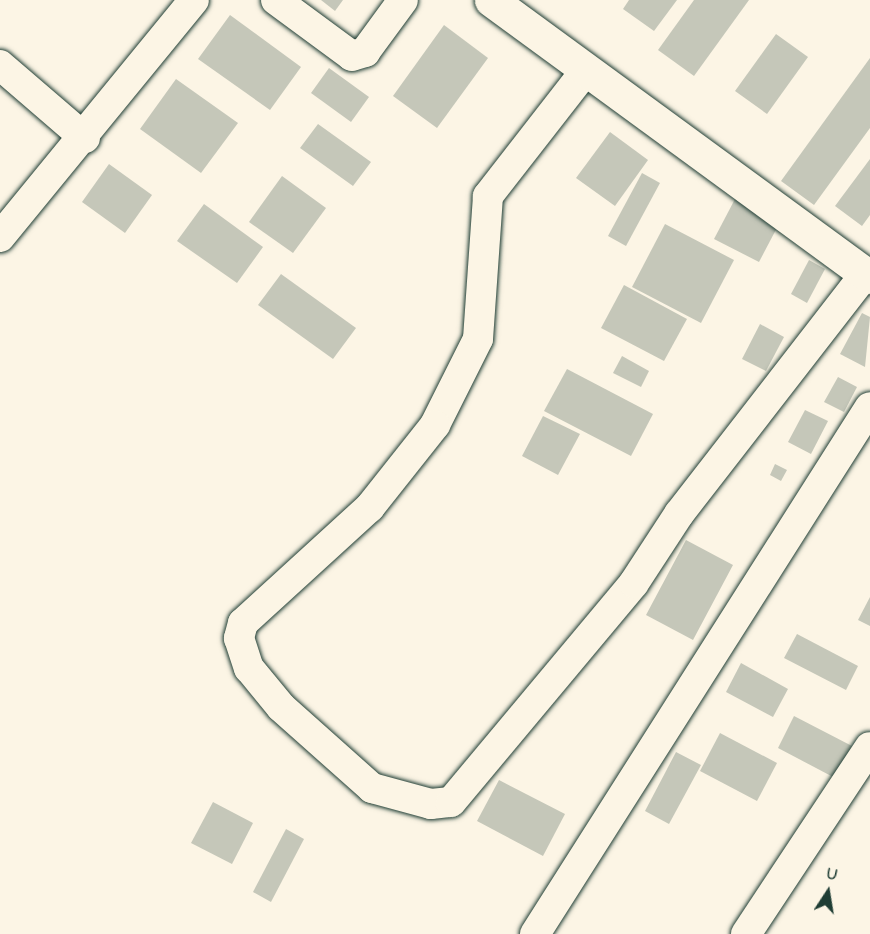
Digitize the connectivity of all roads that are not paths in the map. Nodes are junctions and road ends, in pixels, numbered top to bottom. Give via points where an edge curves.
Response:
1 (194, 0) edge
2 (276, 0) edge
3 (403, 0) edge
4 (491, 0) edge
5 (0, 65) edge
6 (586, 70) junction
7 (86, 138) junction
8 (0, 237) edge
9 (868, 276) edge
10 (870, 407) edge
11 (870, 747) edge
12 (535, 934) edge
13 (746, 934) edge

1 - 7 street
2 - 3 street via 352,56 365,52
4 - 6 street
5 - 7 street
6 - 9 street
6 - 9 street via 488,196 478,339 435,425 370,507 243,623 239,638 249,668 281,707 372,788 431,804 451,802 634,583 680,514
7 - 8 street
10 - 12 street
11 - 13 street

